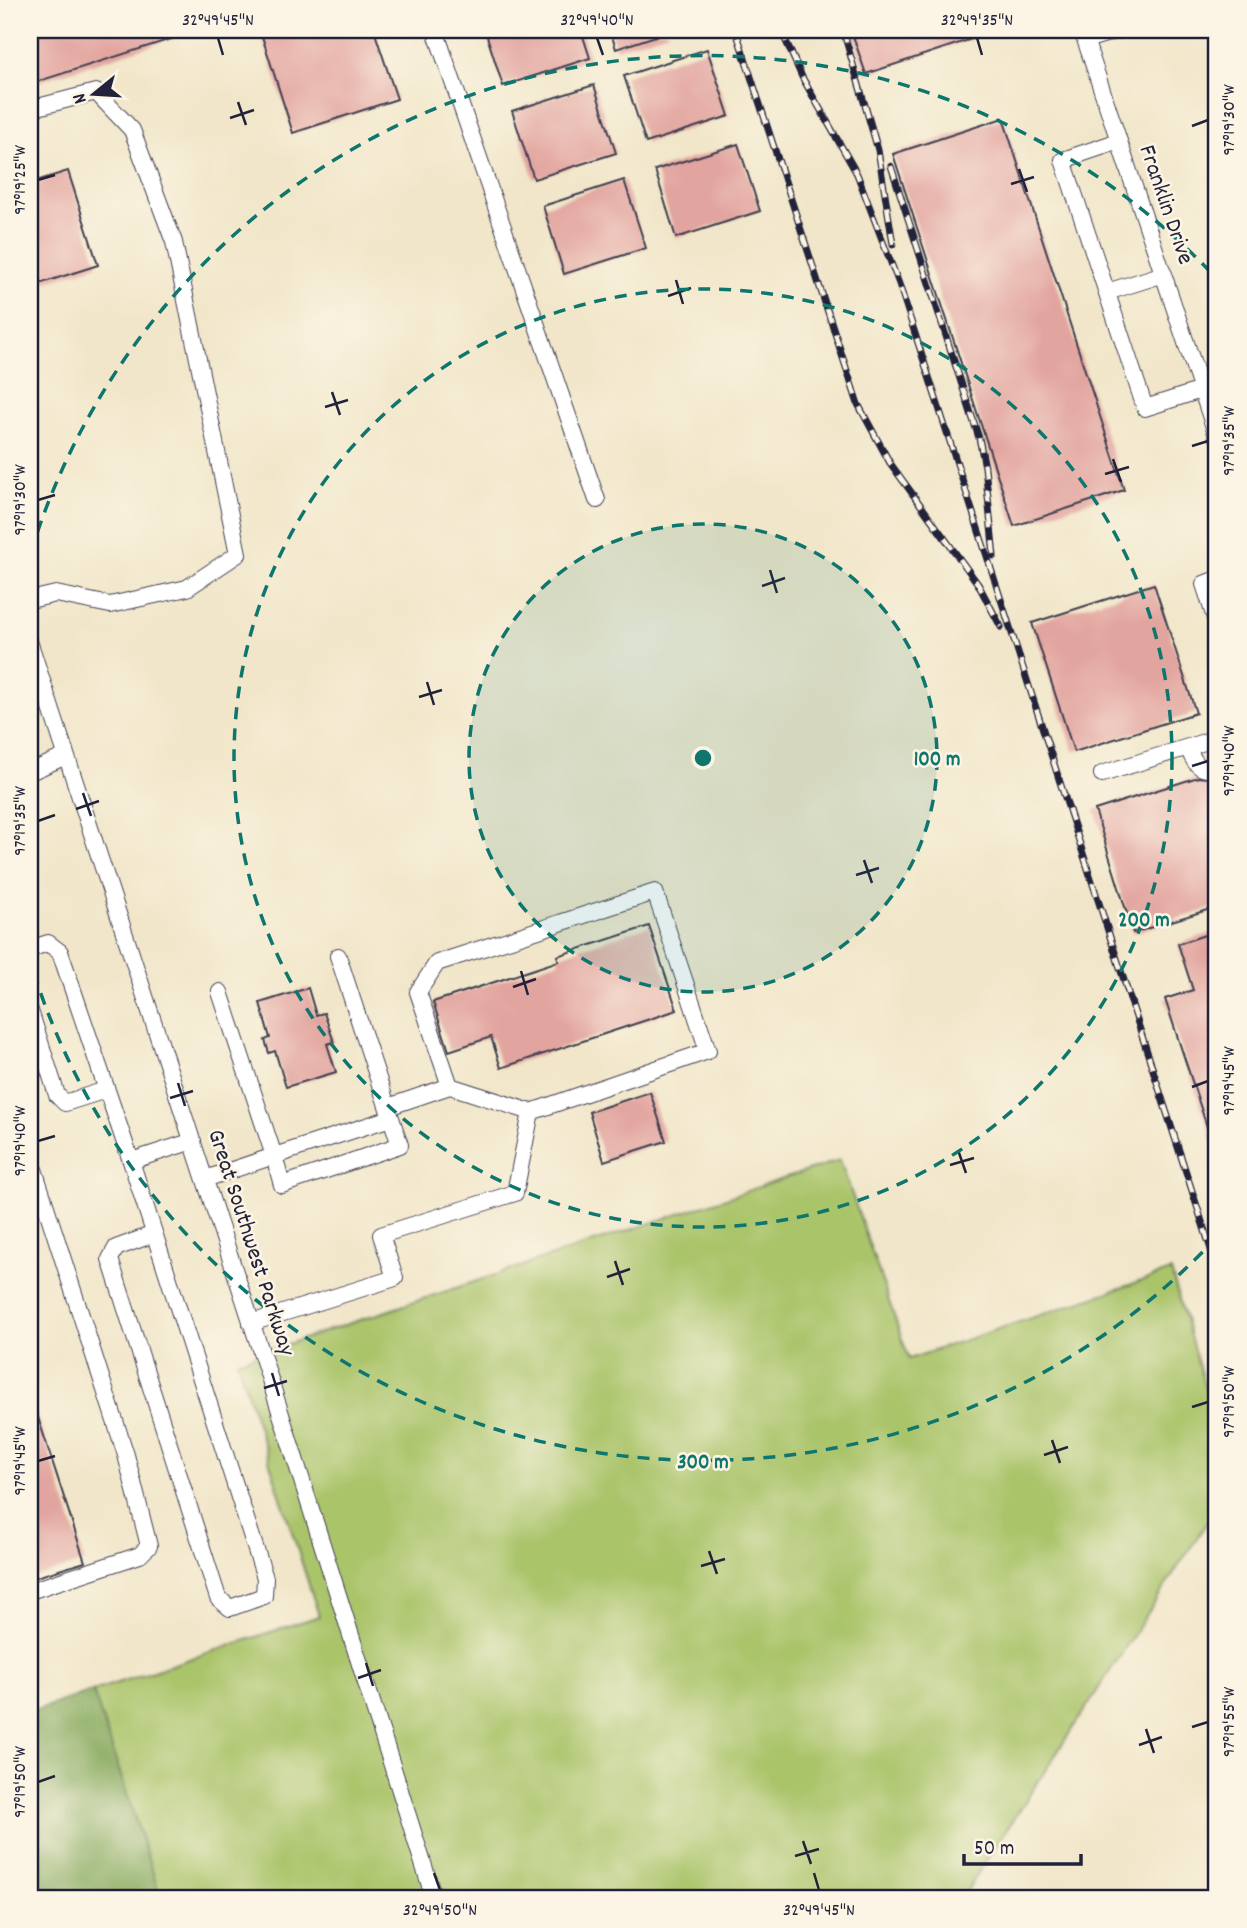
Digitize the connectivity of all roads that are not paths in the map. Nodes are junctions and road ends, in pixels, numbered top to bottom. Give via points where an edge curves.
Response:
1 (435, 30) edge
2 (1119, 30) edge
3 (1083, 35) edge
4 (30, 109) edge
5 (1119, 141) junction
6 (1164, 274) junction
7 (1107, 292) junction
8 (1210, 388) edge
9 (1217, 436) edge
10 (597, 500) dead end
11 (1217, 579) edge
12 (30, 600) edge
13 (1217, 624) edge
14 (30, 643) edge
15 (1217, 738) edge
16 (1188, 747) junction
17 (66, 756) junction
18 (1217, 768) edge
19 (30, 772) edge
20 (1102, 774) dead end
21 (30, 949) edge
22 (338, 956) dead end
23 (220, 992) dead end
24 (30, 1011) edge
25 (450, 1086) junction
26 (106, 1090) junction
27 (531, 1112) junction
28 (389, 1113) junction
29 (192, 1141) junction
30 (274, 1156) junction
31 (30, 1157) edge
32 (131, 1161) junction
33 (205, 1179) junction
34 (154, 1234) junction
35 (251, 1323) junction
36 (30, 1591) edge
37 (434, 1898) edge

1 - 10 street
2 - 3 street
3 - 5 street, Franklin Drive
4 - 12 street via 96,92 132,130 174,242 238,554 187,588 110,605 56,594
5 - 6 street, Franklin Drive
5 - 7 street via 1063,160
6 - 7 street
6 - 8 street, Franklin Drive
7 - 8 street via 1145,408
8 - 9 street, Franklin Drive
11 - 13 street via 1204,584
14 - 17 street, Great Southwest Parkway
15 - 16 street
16 - 18 street via 1199,766 1209,771
16 - 20 street
17 - 19 street
17 - 29 street, Great Southwest Parkway
21 - 26 street via 48,943 60,952
22 - 28 street
23 - 30 street
24 - 26 street via 57,1095 65,1103
25 - 27 street
25 - 27 street via 418,992 437,963 655,892 708,1051
25 - 28 street
26 - 32 street
27 - 35 street via 515,1192 381,1235 395,1278
28 - 30 street
28 - 30 street via 400,1145 282,1185
29 - 32 street
29 - 33 street, Great Southwest Parkway
30 - 33 street
31 - 36 street via 127,1455 149,1546 140,1555
32 - 34 street
33 - 35 street, Great Southwest Parkway
34 - 34 street via 265,1578 264,1595 230,1608 218,1598 110,1259 116,1248
35 - 37 street, Great Southwest Parkway

